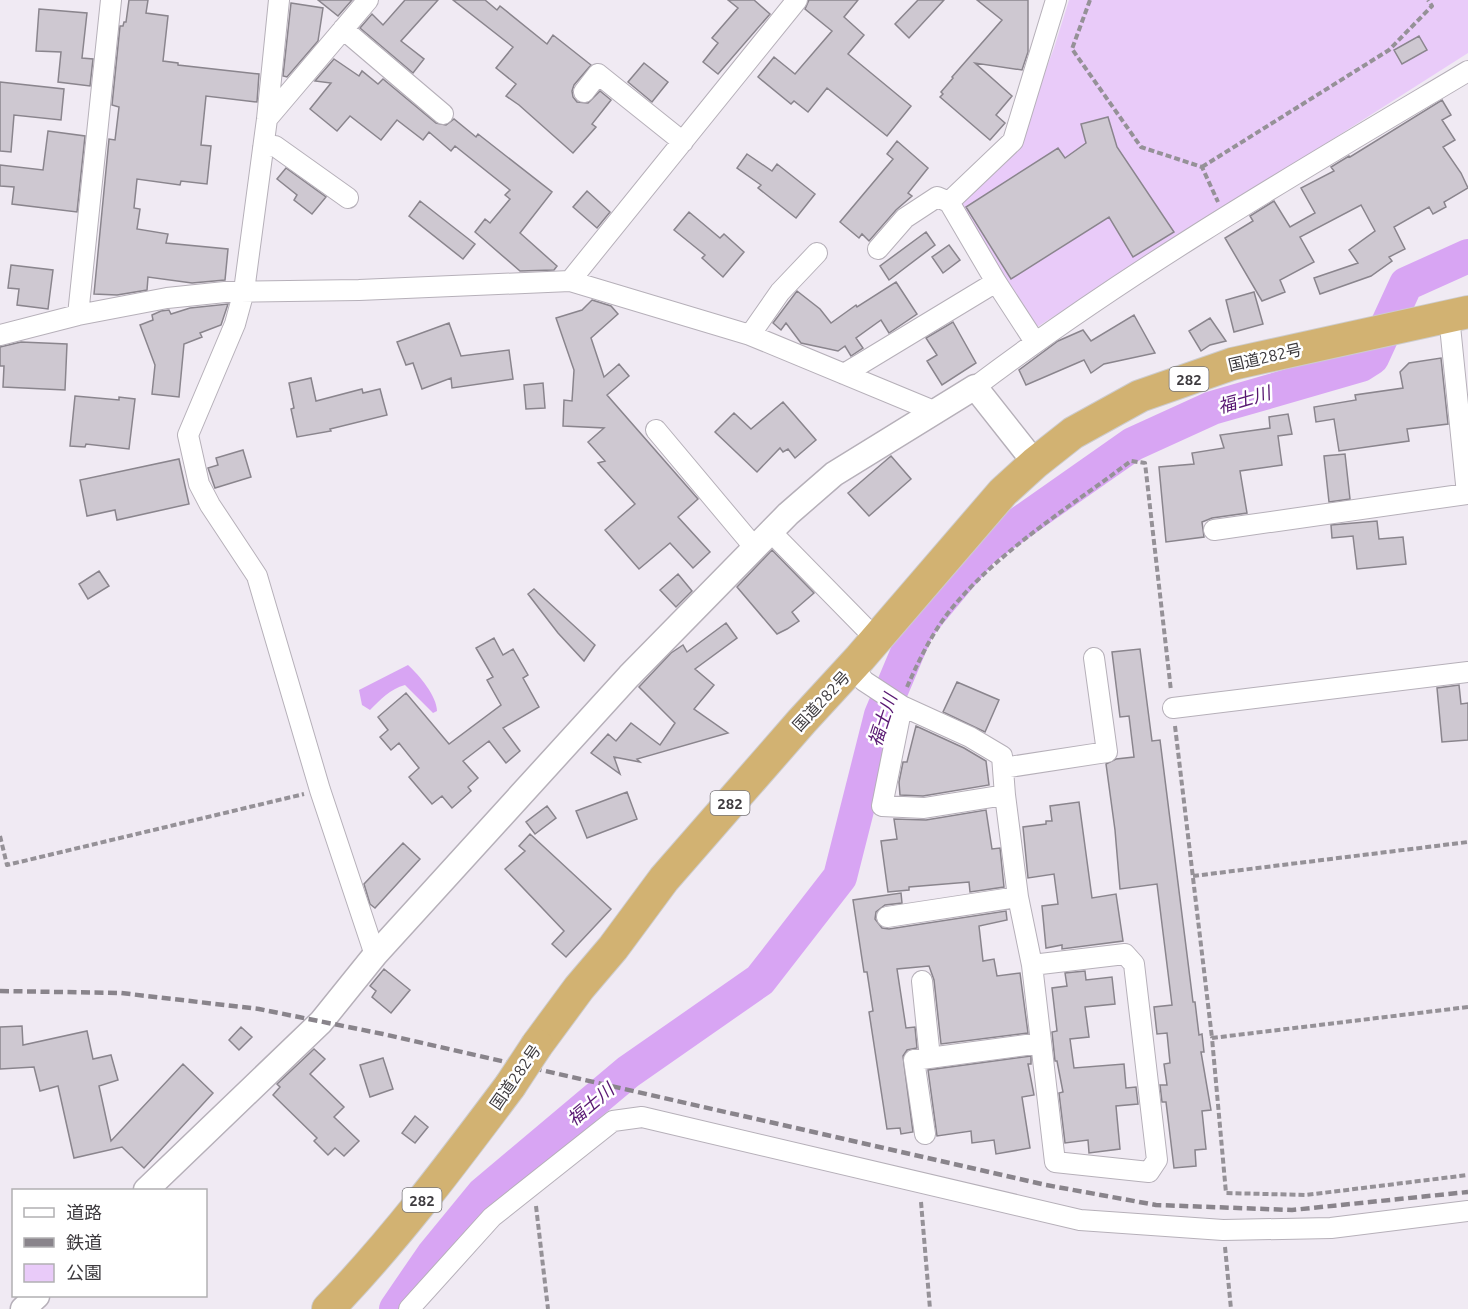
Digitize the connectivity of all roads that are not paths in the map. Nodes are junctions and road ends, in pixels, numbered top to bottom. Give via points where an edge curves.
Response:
1 (111, 0) edge
2 (279, 0) edge
3 (368, 0) edge
4 (797, 0) edge
5 (1056, 0) edge
6 (343, 29) junction
7 (1468, 70) edge
8 (584, 92) dead end
9 (443, 114) dead end
10 (267, 119) junction
11 (683, 142) junction
12 (263, 148) junction
13 (348, 198) dead end
14 (949, 202) junction
15 (878, 249) dead end
16 (817, 253) dead end
17 (570, 281) junction
18 (996, 282) junction
19 (244, 291) junction
20 (1459, 314) edge
21 (78, 315) junction
22 (0, 335) edge
23 (750, 335) junction
24 (1035, 342) junction
25 (844, 374) junction
26 (975, 387) junction
27 (936, 412) junction
28 (656, 430) dead end
29 (1035, 463) junction
30 (1467, 494) edge
31 (1468, 500) edge
32 (1214, 530) dead end
33 (763, 540) junction
34 (876, 639) junction
35 (1094, 658) dead end
36 (1468, 672) edge
37 (859, 674) junction
38 (900, 706) junction
39 (1173, 708) dead end
40 (1003, 768) junction
41 (1005, 795) junction
42 (1018, 897) junction
43 (888, 917) dead end
44 (375, 955) junction
45 (1032, 966) junction
46 (922, 981) dead end
47 (1041, 1043) junction
48 (930, 1058) junction
49 (926, 1134) dead end
50 (148, 1189) edge
51 (1468, 1211) edge
52 (36, 1297) edge
53 (23, 1309) edge
54 (328, 1309) edge
55 (409, 1309) edge

1 - 21 street
2 - 10 street
3 - 6 street
4 - 11 street
5 - 14 street via 1013,141
6 - 9 street
6 - 10 street
7 - 24 street via 1225,216
8 - 11 street via 598,74
10 - 12 street
11 - 17 street
12 - 13 street via 274,146
12 - 19 street
14 - 15 street via 937,197 905,218
14 - 18 street
16 - 23 street via 780,292
17 - 19 street
17 - 23 street
18 - 24 street
18 - 25 street
19 - 21 street via 167,298
19 - 44 street via 235,324 188,435 199,483 257,576 320,790
20 - 29 highway, 国道282号 / 282 via 1232,364 1140,396 1073,433
20 - 30 street
21 - 22 street
23 - 25 street
24 - 26 street
25 - 27 street
26 - 27 street
26 - 29 street
27 - 33 street via 834,474
28 - 33 street
29 - 34 highway, 国道282号 / 282 via 996,501
30 - 31 street
30 - 32 street
33 - 34 street
33 - 44 street via 629,676
34 - 37 highway, 国道282号 / 282
35 - 40 street via 1107,752
36 - 39 street
37 - 38 street
37 - 54 highway, 国道282号 / 282, bridge via 802,721 664,879 579,988 469,1142 366,1270
38 - 40 street via 1002,756
38 - 41 street via 882,806 924,808
40 - 41 street
41 - 42 street
42 - 43 street
42 - 45 street
44 - 50 street via 321,1022
45 - 47 street
45 - 47 street via 1125,954 1134,964 1157,1160 1149,1172 1054,1162
46 - 48 street
47 - 48 street
48 - 49 street via 914,1060
51 - 55 street via 1331,1228 1223,1230 1080,1220 642,1116 613,1121 492,1217
52 - 53 street

